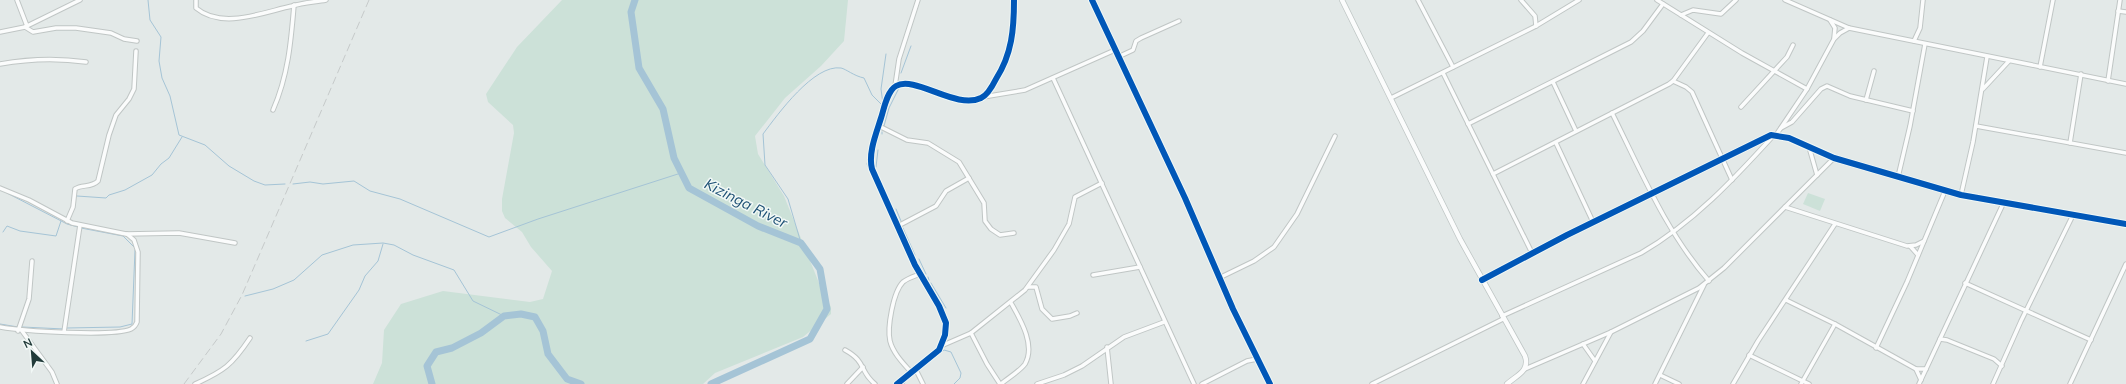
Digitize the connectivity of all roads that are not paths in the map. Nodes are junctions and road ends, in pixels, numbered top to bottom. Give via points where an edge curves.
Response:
1 (17, 0) edge
2 (80, 0) edge
3 (196, 0) edge
4 (326, 0) edge
5 (918, 0) edge
6 (1014, 0) edge
7 (1092, 0) edge
8 (1342, 0) edge
9 (1418, 0) edge
10 (1521, 0) edge
11 (1572, 0) edge
12 (1579, 0) edge
13 (1657, 0) edge
14 (1736, 0) edge
15 (1785, 0) edge
16 (1923, 0) edge
17 (2053, 0) edge
18 (2120, 0) edge
19 (1663, 4) junction
20 (294, 6) junction
21 (1568, 6) junction
22 (2118, 11) junction
23 (2126, 12) edge
24 (1681, 14) junction
25 (1829, 18) junction
26 (1179, 21) dead end
27 (26, 26) junction
28 (1536, 26) junction
29 (1849, 28) junction
30 (0, 32) edge
31 (1708, 33) junction
32 (1834, 39) junction
33 (137, 41) dead end
34 (1914, 41) junction
35 (1925, 44) junction
36 (1793, 45) dead end
37 (1115, 50) junction
38 (136, 51) dead end
39 (1118, 57) junction
40 (1987, 57) junction
41 (2009, 61) junction
42 (86, 62) dead end
43 (0, 64) edge
44 (1453, 67) junction
45 (2040, 67) junction
46 (1775, 71) junction
47 (1874, 71) dead end
48 (1443, 73) junction
49 (2081, 74) junction
50 (1053, 78) junction
51 (1674, 81) junction
52 (2108, 81) junction
53 (1553, 82) junction
54 (2126, 84) edge
55 (895, 86) junction
56 (1807, 89) junction
57 (1982, 90) junction
58 (982, 98) junction
59 (1391, 98) junction
60 (1866, 100) junction
61 (1741, 107) dead end
62 (273, 110) dead end
63 (1913, 111) junction
64 (1612, 113) junction
65 (1468, 124) junction
66 (879, 126) junction
67 (1976, 126) junction
68 (1781, 128) junction
69 (1576, 131) junction
70 (1775, 135) junction
71 (1335, 136) dead end
72 (1556, 143) junction
73 (2070, 143) junction
74 (1808, 147) junction
75 (2126, 154) edge
76 (1722, 158) junction
77 (1834, 158) junction
78 (1493, 174) junction
79 (1817, 175) junction
80 (1898, 177) junction
81 (969, 178) junction
82 (1732, 180) junction
83 (1102, 183) junction
84 (0, 188) edge
85 (1945, 191) junction
86 (1652, 193) junction
87 (1961, 195) junction
88 (2003, 204) junction
89 (1785, 207) junction
90 (2073, 216) junction
91 (67, 221) junction
92 (1593, 222) junction
93 (1835, 224) junction
94 (2126, 224) edge
95 (80, 225) junction
96 (898, 226) junction
97 (1674, 232) junction
98 (1014, 233) dead end
99 (126, 234) junction
100 (1924, 241) junction
101 (235, 243) dead end
102 (1910, 246) junction
103 (1532, 253) junction
104 (1918, 255) junction
105 (32, 261) dead end
106 (2126, 264) edge
107 (1140, 267) junction
108 (920, 274) junction
109 (1093, 275) dead end
110 (1219, 278) junction
111 (1482, 280) junction
112 (1709, 281) junction
113 (1965, 283) junction
114 (1705, 284) junction
115 (1028, 287) junction
116 (1786, 300) junction
117 (1011, 303) junction
118 (2027, 311) junction
119 (1077, 313) dead end
120 (1503, 318) junction
121 (1164, 322) junction
122 (1835, 324) junction
123 (0, 327) edge
124 (20, 331) junction
125 (64, 332) junction
126 (1611, 332) junction
127 (972, 333) junction
128 (250, 338) dead end
129 (1940, 339) junction
130 (2091, 340) junction
131 (1583, 344) junction
132 (941, 346) junction
133 (1106, 347) junction
134 (1876, 348) junction
135 (845, 350) dead end
136 (1255, 353) junction
137 (1749, 355) junction
138 (1257, 359) junction
139 (1247, 361) junction
140 (1595, 361) junction
141 (2002, 366) junction
142 (863, 367) junction
143 (916, 368) junction
144 (1525, 369) junction
145 (1916, 369) junction
146 (1926, 369) junction
147 (910, 372) junction
148 (1660, 376) junction
149 (1921, 380) junction
150 (1801, 382) edge
151 (1509, 383) edge
152 (57, 384) edge
153 (195, 384) edge
154 (847, 384) edge
155 (875, 384) edge
156 (897, 384) edge
157 (923, 384) edge
158 (1000, 384) edge
159 (1037, 384) edge
160 (1111, 384) edge
161 (1194, 384) edge
162 (1202, 384) edge
163 (1270, 384) edge
164 (1372, 384) edge
165 (1504, 384) edge
166 (1583, 384) edge
167 (1655, 384) edge
168 (1679, 384) edge
169 (1733, 384) edge
170 (1809, 384) edge
171 (1918, 384) edge
172 (1994, 384) edge
173 (2070, 384) edge

1 - 27 street
2 - 27 street
3 - 20 street via 196,8 202,13 227,18
4 - 20 street
5 - 55 street via 900,59
6 - 58 street via 1013,34 1006,61
7 - 37 street
8 - 59 street
9 - 44 street
10 - 28 street via 1535,16
11 - 21 street
12 - 21 street
13 - 19 street
14 - 24 street via 1721,14 1693,10
15 - 25 street
16 - 34 street via 1920,28
17 - 45 street
18 - 22 street
19 - 24 street
19 - 53 street via 1643,31 1631,42
20 - 62 street via 291,50 283,85
21 - 28 street
22 - 23 street
22 - 52 street
24 - 31 street
25 - 29 street
25 - 32 street via 1835,28
26 - 39 street via 1140,38 1133,50
27 - 30 street
27 - 33 street via 30,32 36,33 62,28 102,31
28 - 44 street
29 - 32 street
29 - 34 street
31 - 46 street
31 - 51 street
32 - 56 street
34 - 35 street
35 - 40 street
35 - 63 street
36 - 46 street via 1789,55
37 - 39 street
37 - 50 street
38 - 91 street via 134,89 116,115 108,135 98,181 92,186 77,188
39 - 110 street via 1185,198
40 - 41 street
40 - 57 street
41 - 45 street
41 - 57 street
42 - 43 street via 68,59
44 - 48 street
45 - 49 street
46 - 56 street
46 - 61 street
47 - 60 street
48 - 59 street
48 - 65 street
49 - 52 street
49 - 73 street
50 - 58 street via 1015,93
50 - 83 street
51 - 64 street
51 - 76 street via 1692,92
52 - 54 street
53 - 65 street
53 - 69 street
55 - 58 street via 911,84 959,100
55 - 66 street via 888,98
56 - 68 street
57 - 67 street
59 - 111 street
60 - 63 street
60 - 68 street via 1824,86 1792,122
63 - 80 street
64 - 69 street
64 - 86 street
65 - 78 street
66 - 81 street via 907,140 928,143 936,147 959,162
66 - 96 street via 871,165
67 - 73 street
67 - 87 street
68 - 70 street
69 - 72 street
70 - 74 street
70 - 76 street via 1762,138
70 - 82 street
71 - 110 street via 1297,214 1277,243 1254,261
72 - 78 street
72 - 92 street
73 - 75 street
74 - 77 street
74 - 79 street
76 - 82 street
76 - 86 street
77 - 79 street
77 - 80 street
78 - 103 street
79 - 89 street
80 - 85 street
81 - 96 street via 946,191 936,206
81 - 98 street via 984,204 984,217 988,226 1000,235
82 - 97 street
83 - 107 street
83 - 115 street via 1075,197 1069,224
84 - 91 street via 29,200
85 - 87 street
85 - 100 street
86 - 92 street
86 - 97 street
87 - 88 street
88 - 90 street
88 - 113 street
89 - 93 street
89 - 112 street
90 - 94 street
90 - 118 street
91 - 95 street
92 - 103 street
93 - 102 street
93 - 116 street
95 - 99 street
95 - 125 street
96 - 108 street
97 - 112 street
97 - 120 street via 1641,253
99 - 101 street via 179,233
99 - 125 street via 134,240 138,252 136,325 128,330 110,332
100 - 102 street
100 - 104 street
102 - 104 street
103 - 111 street
104 - 134 street
105 - 124 street via 29,299
106 - 130 street
107 - 109 street
107 - 121 street
108 - 132 street via 944,318 945,334
108 - 147 street via 904,282 896,294 890,330 894,350
110 - 136 street
111 - 120 street
112 - 114 street
113 - 118 street
113 - 129 street
114 - 126 street
114 - 148 street
115 - 117 street
115 - 119 street via 1036,287 1042,309 1052,318
116 - 122 street
116 - 137 street
117 - 127 street
117 - 158 street via 1021,322 1029,349 1024,365
118 - 130 street
118 - 141 street
120 - 144 street via 1525,356
120 - 164 street
121 - 133 street via 1124,337
121 - 161 street
122 - 134 street
122 - 150 street
123 - 124 street
124 - 125 street
124 - 152 street via 52,372
126 - 131 street
126 - 140 street
127 - 132 street
127 - 158 street
128 - 153 street via 222,372
129 - 141 street via 1994,359
129 - 146 street
130 - 173 street
131 - 140 street
131 - 144 street
132 - 143 street via 937,353
133 - 159 street via 1082,366
133 - 160 street
134 - 145 street
135 - 142 street via 856,357
136 - 138 street
136 - 139 street
137 - 150 street
137 - 169 street
138 - 139 street
138 - 163 street
139 - 162 street
140 - 166 street
141 - 172 street
142 - 154 street
142 - 155 street
143 - 147 street
143 - 157 street
144 - 151 street
145 - 146 street
145 - 149 street
146 - 149 street
147 - 156 street
148 - 167 street
148 - 168 street
149 - 171 street
150 - 170 street
151 - 165 street

